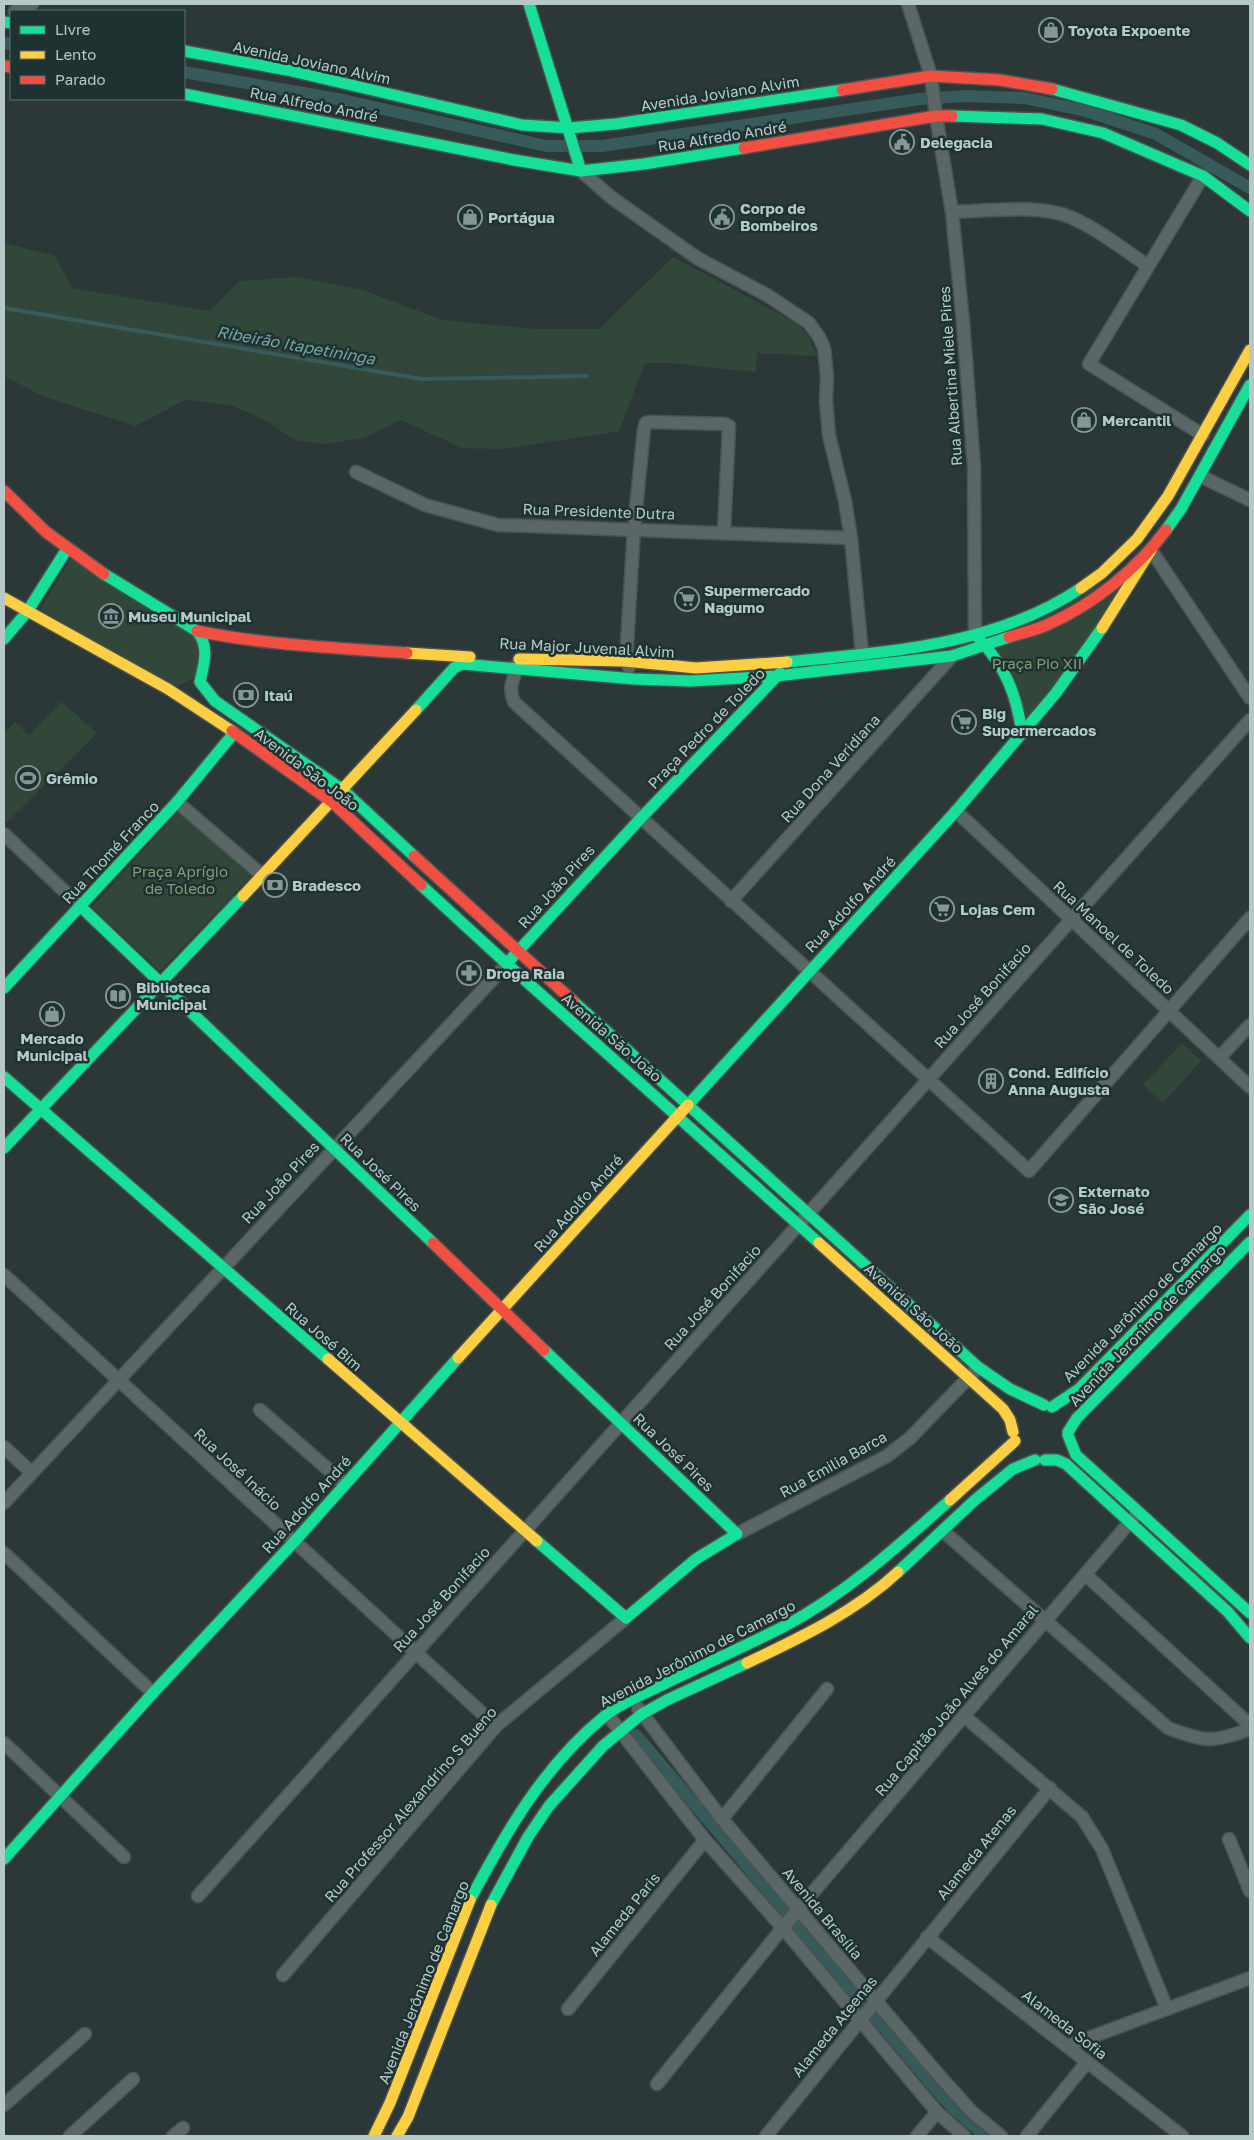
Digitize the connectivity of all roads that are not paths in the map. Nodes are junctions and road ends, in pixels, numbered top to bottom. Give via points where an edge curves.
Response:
1 (32, 4) edge
2 (528, 4) edge
3 (908, 4) edge
4 (18, 10) edge
5 (185, 52) edge
6 (932, 82) junction
7 (185, 94) edge
8 (562, 107) junction
9 (935, 113) junction
10 (542, 126) junction
11 (593, 126) junction
12 (571, 133) junction
13 (1250, 165) edge
14 (579, 166) junction
15 (1203, 176) junction
16 (1250, 211) edge
17 (952, 212) junction
18 (1148, 266) junction
19 (1250, 350) edge
20 (1250, 385) edge
21 (1203, 435) junction
22 (356, 472) dead end
23 (1200, 476) junction
24 (4, 491) edge
25 (1250, 500) edge
26 (634, 528) junction
27 (724, 532) junction
28 (851, 538) junction
29 (66, 549) junction
30 (1151, 550) junction
31 (4, 598) edge
32 (27, 612) junction
33 (197, 631) junction
34 (975, 635) junction
35 (4, 639) edge
36 (986, 646) junction
37 (862, 654) junction
38 (434, 656) junction
39 (952, 656) junction
40 (626, 661) junction
41 (794, 661) junction
42 (518, 664) junction
43 (868, 667) junction
44 (201, 674) junction
45 (776, 676) junction
46 (634, 679) junction
47 (440, 683) junction
48 (168, 689) junction
49 (1250, 698) edge
50 (1250, 720) edge
51 (234, 733) junction
52 (1022, 734) junction
53 (343, 790) junction
54 (177, 802) junction
55 (332, 802) junction
56 (956, 811) junction
57 (641, 818) junction
58 (4, 834) edge
59 (262, 875) junction
60 (731, 901) junction
61 (466, 904) junction
62 (80, 906) junction
63 (455, 916) junction
64 (1250, 918) edge
65 (1072, 920) junction
66 (519, 952) junction
67 (507, 964) junction
68 (809, 971) junction
69 (159, 982) junction
70 (4, 988) edge
71 (1170, 1012) junction
72 (1250, 1025) edge
73 (622, 1044) junction
74 (611, 1056) junction
75 (1220, 1058) junction
76 (4, 1077) edge
77 (928, 1080) junction
78 (1250, 1087) edge
79 (688, 1104) junction
80 (40, 1109) junction
81 (678, 1115) junction
82 (4, 1148) edge
83 (333, 1148) junction
84 (809, 1213) junction
85 (1250, 1215) edge
86 (799, 1224) junction
87 (1250, 1242) edge
88 (222, 1267) junction
89 (4, 1275) edge
90 (501, 1309) junction
91 (942, 1335) junction
92 (933, 1345) junction
93 (978, 1368) junction
94 (968, 1378) junction
95 (118, 1380) junction
96 (1048, 1406) junction
97 (260, 1410) dead end
98 (400, 1422) junction
99 (620, 1423) junction
100 (1068, 1434) junction
101 (1014, 1436) junction
102 (4, 1447) edge
103 (1040, 1460) junction
104 (32, 1473) junction
105 (345, 1484) junction
106 (4, 1503) edge
107 (1138, 1512) junction
108 (1129, 1523) junction
109 (524, 1530) junction
110 (943, 1531) junction
111 (737, 1534) junction
112 (294, 1542) junction
113 (4, 1553) edge
114 (1194, 1562) junction
115 (1184, 1572) junction
116 (1085, 1574) junction
117 (1250, 1613) edge
118 (626, 1618) junction
119 (1046, 1620) junction
120 (1250, 1638) edge
121 (415, 1653) junction
122 (827, 1689) dead end
123 (153, 1693) junction
124 (632, 1700) junction
125 (607, 1714) junction
126 (642, 1714) junction
127 (964, 1716) junction
128 (1250, 1725) edge
129 (496, 1726) junction
130 (1250, 1729) edge
131 (619, 1731) junction
132 (4, 1743) edge
133 (1050, 1788) junction
134 (59, 1796) junction
135 (722, 1819) junction
136 (1229, 1839) dead end
137 (706, 1840) junction
138 (124, 1857) dead end
139 (4, 1859) edge
140 (1250, 1891) edge
141 (198, 1896) dead end
142 (798, 1910) junction
143 (784, 1926) junction
144 (927, 1937) junction
145 (283, 1975) dead end
146 (1250, 1978) edge
147 (874, 2001) junction
148 (568, 2009) dead end
149 (1167, 2009) junction
150 (862, 2017) junction
151 (85, 2034) dead end
152 (1067, 2046) junction
153 (1087, 2062) junction
154 (133, 2079) dead end
155 (657, 2084) dead end
156 (4, 2105) edge
157 (937, 2112) junction
158 (70, 2136) edge
159 (374, 2136) edge
160 (397, 2136) edge
161 (766, 2136) edge
162 (917, 2136) edge
163 (964, 2136) edge
164 (1001, 2136) edge
165 (1027, 2136) edge
166 (1182, 2136) edge

1 - 4 street
2 - 8 main road
3 - 6 street, Rua Albertina Miele Pires
5 - 10 main road, Avenida Joviano Alvim via 287,70 522,125
6 - 9 street, Rua Albertina Miele Pires
6 - 11 main road, Avenida Joviano Alvim
6 - 13 main road, Avenida Joviano Alvim via 962,76 1019,82 1132,110 1182,126
7 - 14 main road, Rua Alfredo André via 514,160
8 - 10 main road via 552,121
8 - 11 main road via 581,122
8 - 12 main road
9 - 14 main road, Rua Alfredo André via 644,164
9 - 15 main road, Rua Alfredo André via 1042,119 1103,133
9 - 17 street, Rua Albertina Miele Pires
10 - 12 main road, Avenida Joviano Alvim
11 - 12 main road, Avenida Joviano Alvim
12 - 14 main road
14 - 28 street via 612,198 697,258 767,295 809,323 820,337 824,348 829,436
15 - 16 main road, Rua Alfredo André
15 - 18 street
17 - 18 street via 1042,210 1069,217
17 - 34 street, Rua Albertina Miele Pires via 974,466
18 - 21 street via 1089,364
19 - 21 main road, Rua Major Juvenal Alvim
20 - 23 main road
21 - 34 main road, Rua Major Juvenal Alvim via 1155,518 1131,547 1106,569 1080,590 1046,610
22 - 26 street, Rua Presidente Dutra via 425,505 498,525
23 - 25 street
23 - 30 main road via 1181,510
24 - 29 main road via 22,513
26 - 27 street, Rua Presidente Dutra
26 - 27 street via 646,424 725,424 730,432
26 - 40 street
27 - 28 street, Rua Presidente Dutra
28 - 37 street
29 - 32 main road
29 - 33 main road
30 - 36 main road, Rua Major Juvenal Alvim via 1087,603 1049,624
30 - 49 street
30 - 52 main road, Rua Adolfo André via 1101,630
31 - 32 main road, Avenida São João
32 - 35 main road
32 - 48 main road, Avenida São João
33 - 38 main road, Rua Major Juvenal Alvim via 314,646
33 - 44 main road via 205,643 206,655
34 - 36 main road
34 - 37 main road, Rua Major Juvenal Alvim
36 - 39 main road, Rua Major Juvenal Alvim
36 - 52 main road via 1010,681 1018,705
37 - 41 main road, Rua Major Juvenal Alvim
37 - 43 street
38 - 42 main road, Rua Major Juvenal Alvim
38 - 47 main road via 443,667
39 - 43 main road, Rua Major Juvenal Alvim
39 - 60 street, Rua Dona Veridiana
40 - 41 main road, Rua Major Juvenal Alvim via 696,668
40 - 42 main road, Rua Major Juvenal Alvim
40 - 46 street
41 - 45 main road, Praça Pedro de Toledo
42 - 46 main road, Rua Major Juvenal Alvim
42 - 47 main road, Rua Major Juvenal Alvim via 458,665
42 - 57 street via 510,692 514,702
43 - 45 main road, Rua Major Juvenal Alvim
44 - 48 main road
44 - 53 main road, Avenida São João via 200,682 215,700
45 - 46 main road, Rua Major Juvenal Alvim via 691,681
45 - 57 main road, Praça Pedro de Toledo
47 - 53 main road
48 - 51 main road, Avenida São João
50 - 65 street, Rua José Bonifacio
51 - 54 main road, Rua Thomé Franco
51 - 55 main road, Avenida São João
52 - 56 main road, Rua Adolfo André
53 - 55 main road
53 - 61 main road, Avenida São João
54 - 59 street
54 - 62 main road, Rua Thomé Franco
55 - 59 main road
55 - 63 main road, Avenida São João
56 - 65 street, Rua Manoel de Toledo
56 - 68 main road, Rua Adolfo André
57 - 60 street
57 - 66 main road, Rua João Pires
58 - 62 street, Rua José Pires
59 - 69 main road
60 - 68 street
61 - 63 main road
61 - 66 main road, Avenida São João
62 - 69 main road, Rua José Pires
62 - 70 main road, Rua Thomé Franco
63 - 67 main road, Avenida São João
64 - 71 street
65 - 71 street, Rua Manoel de Toledo
65 - 77 street, Rua José Bonifacio
66 - 67 main road, Rua João Pires
66 - 73 main road, Avenida São João
67 - 74 main road, Avenida São João
67 - 83 street, Rua João Pires
68 - 77 street
68 - 79 main road, Rua Adolfo André
69 - 80 main road
69 - 83 main road, Rua José Pires
71 - 75 street, Rua Manoel de Toledo
71 - 77 street via 1029,1172
72 - 75 street
73 - 74 main road
73 - 79 main road, Avenida São João
74 - 81 main road, Avenida São João
75 - 78 street, Rua Manoel de Toledo
76 - 80 main road, Rua José Bim
77 - 84 street, Rua José Bonifacio
79 - 81 main road, Rua Adolfo André
79 - 84 main road, Avenida São João
80 - 82 main road
80 - 88 main road, Rua José Bim
81 - 86 main road, Avenida São João
81 - 90 main road, Rua Adolfo André
83 - 88 street, Rua João Pires
83 - 90 main road, Rua José Pires
84 - 86 street, Rua José Bonifacio
84 - 91 main road, Avenida São João
85 - 96 main road, Avenida Jerônimo de Camargo via 1079,1389
86 - 92 main road, Avenida São João
86 - 99 street, Rua José Bonifacio
87 - 100 main road, Avenida Jeronimo de Camargo via 1077,1418
88 - 95 street, Rua João Pires
88 - 98 main road, Rua José Bim
89 - 95 street, Rua José Inácio
90 - 98 main road, Rua Adolfo André
90 - 99 main road, Rua José Pires
91 - 92 main road
91 - 93 main road, Avenida São João
92 - 94 main road, Avenida São João
93 - 94 street, Rua Emilia Barca
93 - 96 main road, Avenida São João via 1024,1399
94 - 101 main road, Avenida São João via 1003,1409
94 - 111 street, Rua Emilia Barca via 910,1438 887,1456
95 - 104 street, Rua João Pires
95 - 112 street, Rua José Inácio
96 - 100 main road via 1064,1417
96 - 101 main road via 1035,1406 1023,1412
97 - 105 street
98 - 105 main road, Rua Adolfo André
98 - 109 main road, Rua José Bim
99 - 109 street, Rua José Bonifacio
99 - 111 main road, Rua José Pires
100 - 103 main road via 1061,1452
100 - 107 main road via 1076,1455
101 - 103 main road via 1019,1450
101 - 124 main road, Avenida Jerônimo de Camargo via 888,1555 839,1594 786,1625
102 - 104 street
103 - 108 main road via 1057,1460 1066,1464
103 - 110 main road, Avenida Jerônimo de Camargo via 1013,1469
104 - 106 street, Rua João Pires
105 - 112 main road, Rua Adolfo André
107 - 108 street, Rua Capitão João Alves do Amaral
107 - 114 main road
108 - 115 main road
108 - 116 street, Rua Capitão João Alves do Amaral
109 - 118 main road, Rua José Bim
109 - 121 street, Rua José Bonifacio
110 - 119 street
110 - 126 main road, Avenida Jerônimo de Camargo via 885,1584 815,1631
111 - 118 main road, Rua Professor Alexandrino S Bueno via 696,1559
112 - 121 street, Rua José Inácio
112 - 123 main road, Rua Adolfo André
113 - 123 street
114 - 115 main road
114 - 117 main road
115 - 120 main road via 1228,1612
116 - 119 street, Rua Capitão João Alves do Amaral
116 - 128 street
118 - 129 street, Rua Professor Alexandrino S Bueno
119 - 127 street, Rua Capitão João Alves do Amaral
119 - 130 street via 1168,1728 1195,1738 1222,1740
121 - 129 street, Rua José Inácio
121 - 141 street, Rua José Bonifacio
122 - 135 street
123 - 134 main road, Rua Adolfo André
124 - 125 main road, Avenida Jerônimo de Camargo
124 - 126 street, Avenida Brasília
125 - 131 street
125 - 159 main road, Avenida Jerônimo de Camargo via 570,1747 533,1794 491,1860 464,1911 390,2103
126 - 131 main road, Avenida Jerônimo de Camargo
126 - 135 street, Avenida Brasília
127 - 133 street
127 - 142 street, Rua Capitão João Alves do Amaral
129 - 145 street, Rua Professor Alexandrino S Bueno
131 - 137 street
131 - 160 main road, Avenida Jerônimo de Camargo via 563,1788 528,1837 489,1909 408,2117
132 - 134 street
133 - 144 street, Alameda Atenas
133 - 149 street via 1082,1817 1102,1849
134 - 138 street
134 - 139 main road, Rua Adolfo André
135 - 142 street, Avenida Brasília
136 - 140 street
137 - 143 street
137 - 148 street, Alameda Paris
142 - 143 street, Rua Capitão João Alves do Amaral
142 - 147 street, Avenida Brasília
143 - 150 street
143 - 155 street, Rua Capitão João Alves do Amaral
144 - 147 street, Alameda Ateenas
144 - 152 street, Alameda Sofia
146 - 149 street
147 - 150 street, Alameda Ateenas
147 - 164 street, Avenida Brasília via 972,2112
149 - 152 street
150 - 157 street
150 - 161 street, Alameda Ateenas
151 - 156 street
152 - 153 street, Alameda Sofia
153 - 165 street
153 - 166 street, Alameda Sofia
154 - 158 street
157 - 162 street
157 - 163 street

